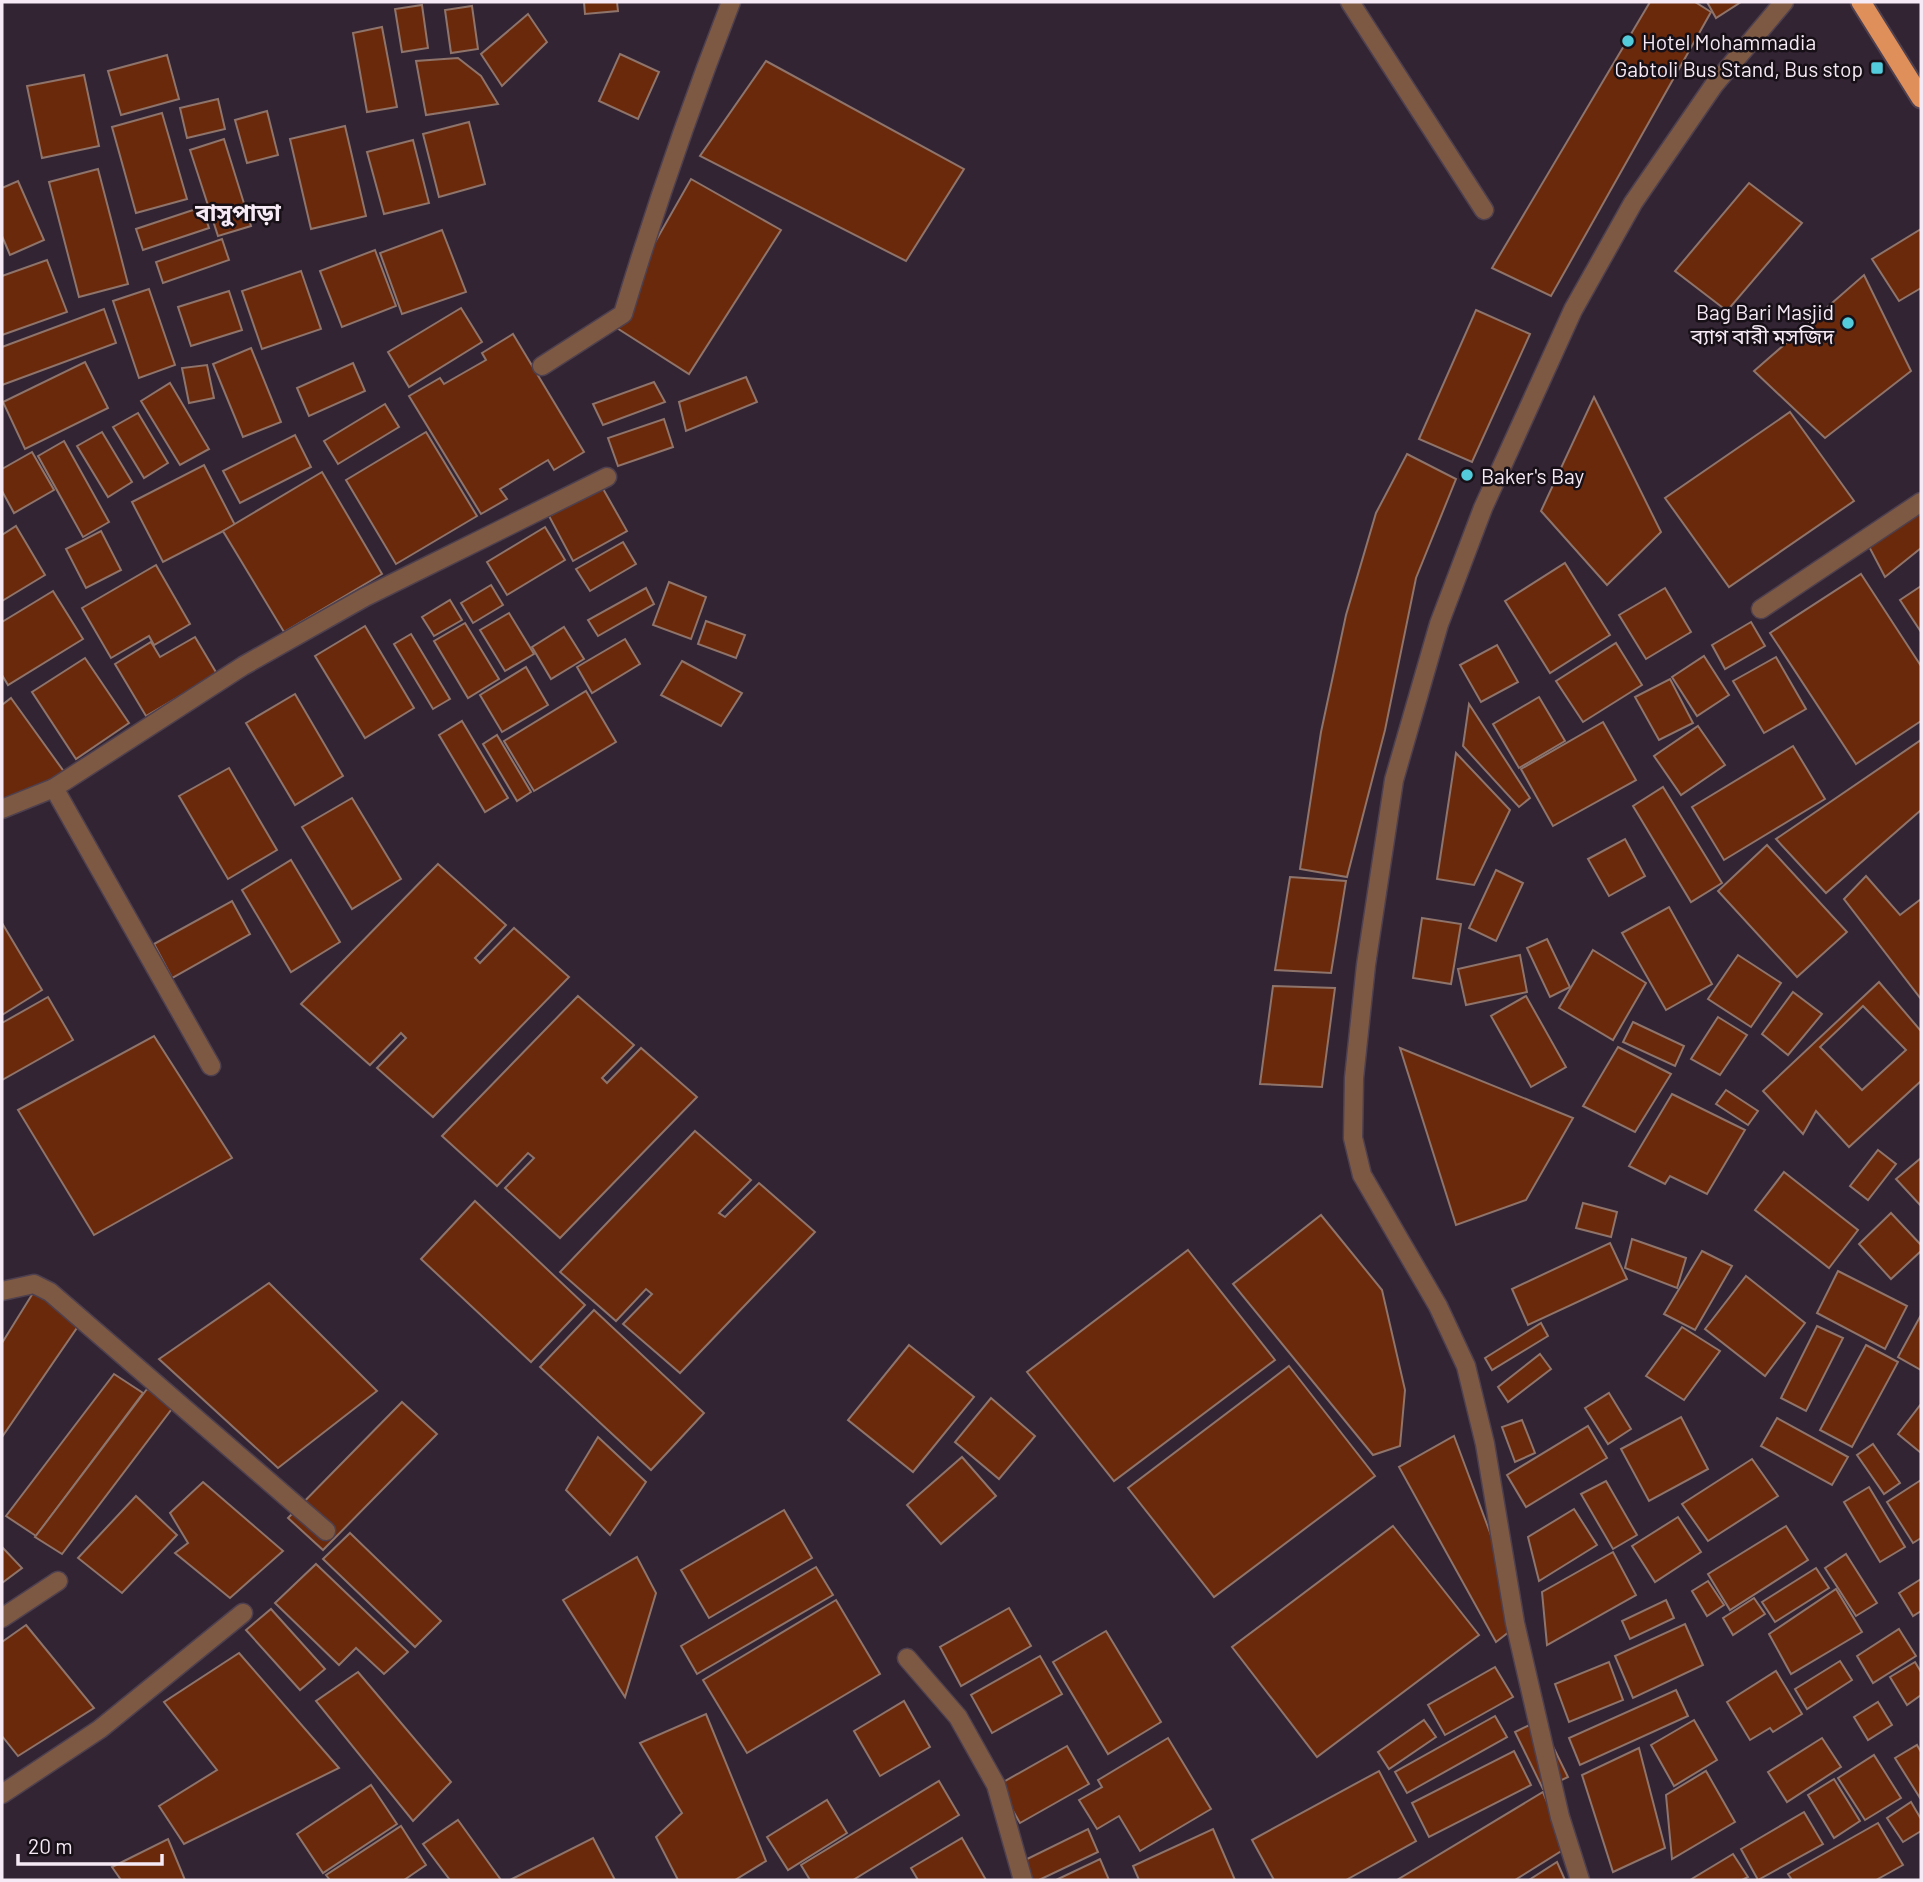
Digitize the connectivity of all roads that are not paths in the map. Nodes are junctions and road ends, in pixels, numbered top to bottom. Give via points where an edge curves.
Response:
1 (731, 2) edge
2 (1350, 2) edge
3 (1784, 2) edge
4 (1861, 2) edge
5 (1921, 98) edge
6 (1484, 210) dead end
7 (542, 366) dead end
8 (607, 477) dead end
9 (1921, 502) edge
10 (1761, 609) dead end
11 (54, 788) junction
12 (2, 809) edge
13 (211, 1066) dead end
14 (2, 1291) edge
15 (326, 1531) dead end
16 (58, 1581) dead end
17 (243, 1613) dead end
18 (2, 1618) edge
19 (907, 1658) dead end
20 (2, 1794) edge
21 (1024, 1880) edge
22 (1580, 1880) edge

1 - 7 street via 685,121 623,314
2 - 6 street
3 - 22 street via 1714,85 1633,203 1573,310 1483,508 1439,624 1394,780 1366,965 1353,1138 1362,1175 1438,1306 1466,1366 1485,1444 1515,1623 1560,1816
4 - 5 highway
8 - 11 street via 365,597 243,667
9 - 10 street
11 - 12 street
11 - 13 street
14 - 15 street via 33,1284 50,1292
16 - 18 street
17 - 20 street via 100,1729
19 - 21 street via 958,1717 996,1785

